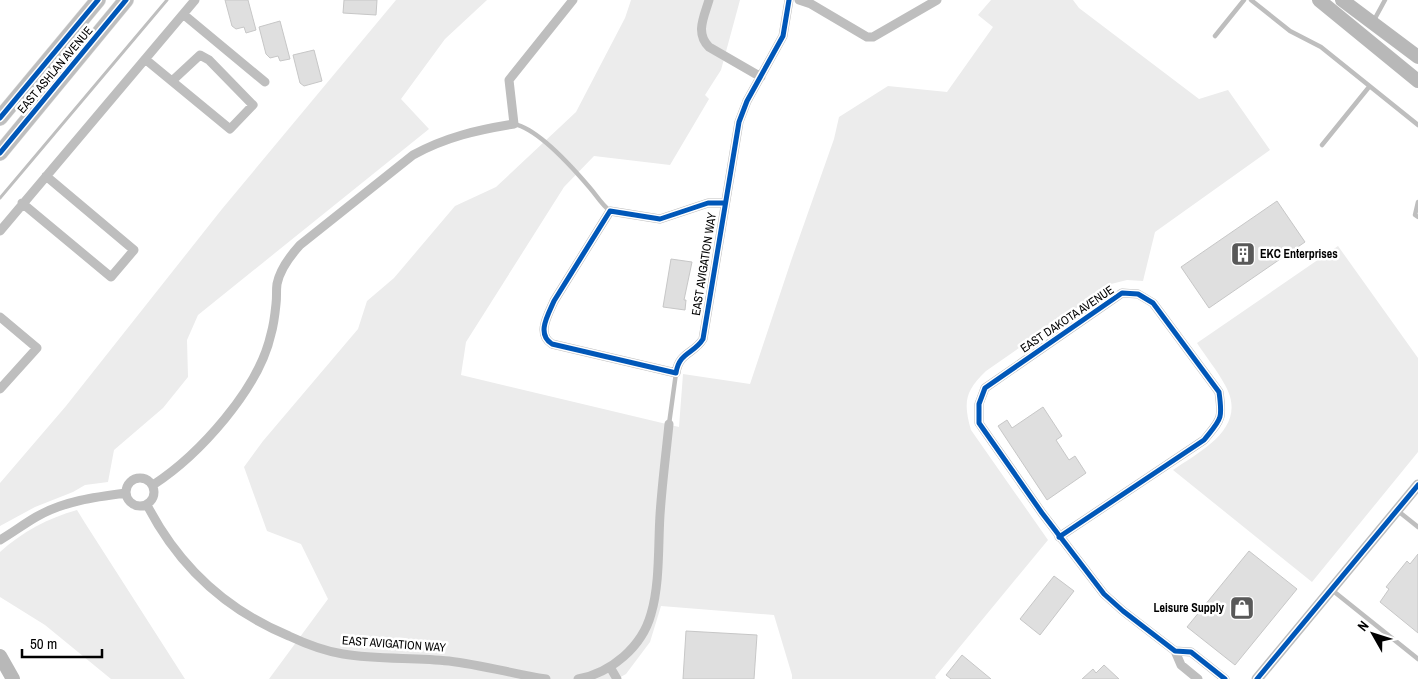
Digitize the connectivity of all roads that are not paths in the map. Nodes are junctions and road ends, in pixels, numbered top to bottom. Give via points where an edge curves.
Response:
1 (98, 0) edge
2 (126, 0) edge
3 (195, 0) edge
4 (574, 0) edge
5 (709, 0) edge
6 (789, 0) edge
7 (799, 0) edge
8 (937, 0) edge
9 (1244, 0) edge
10 (1251, 0) edge
11 (1319, 0) edge
12 (1342, 0) edge
13 (1385, 0) edge
14 (183, 14) junction
15 (1372, 23) junction
16 (1215, 36) dead end
17 (1418, 57) edge
18 (145, 59) junction
19 (761, 77) junction
20 (172, 81) junction
21 (1418, 81) edge
22 (265, 82) dead end
23 (1369, 87) junction
24 (0, 118) edge
25 (514, 124) junction
26 (1418, 125) edge
27 (1322, 145) dead end
28 (0, 153) edge
29 (46, 176) junction
30 (1418, 202) edge
31 (22, 203) junction
32 (724, 203) junction
33 (610, 211) junction
34 (1418, 217) edge
35 (0, 231) edge
36 (0, 317) edge
37 (676, 373) junction
38 (0, 389) edge
39 (670, 424) joint
40 (153, 485) junction
41 (1418, 485) edge
42 (126, 493) junction
43 (147, 505) junction
44 (1398, 510) junction
45 (1418, 527) edge
46 (1059, 537) junction
47 (0, 540) edge
48 (1332, 590) junction
49 (1176, 651) junction
50 (0, 656) edge
51 (1418, 659) edge
52 (610, 667) junction
53 (0, 673) edge
54 (5, 679) edge
55 (13, 679) edge
56 (546, 679) edge
57 (578, 679) edge
58 (617, 679) edge
59 (1198, 679) edge
60 (1225, 679) edge
61 (1257, 679) edge

1 - 24 main road, EAST ASHLAN AVENUE
2 - 28 main road, EAST ASHLAN AVENUE
3 - 14 street
4 - 25 street via 509,80
5 - 19 street via 700,32 702,40
6 - 19 street via 783,36
7 - 8 street via 867,37
9 - 16 lane
10 - 23 lane via 1290,31 1321,47
11 - 21 main road
12 - 15 main road
13 - 15 lane
14 - 18 street
14 - 22 street
15 - 17 main road
18 - 20 street
18 - 29 street
19 - 32 street via 740,117
20 - 20 street via 230,129 253,105 209,60 200,55
23 - 26 lane
23 - 27 lane
25 - 33 lane via 542,138
25 - 40 street via 432,144 413,155 300,245 282,270 277,284 271,336 256,374 233,410 189,458
29 - 31 street
29 - 31 street via 134,250 123,264 111,277
30 - 34 lane via 1415,215
31 - 35 street
32 - 33 street, EAST AVIGATION WAY via 708,203 660,219
32 - 37 street, EAST AVIGATION WAY via 703,339 684,355 677,364
33 - 37 street via 554,302 543,333 545,340
36 - 38 street via 37,348
37 - 39 lane, EAST AVIGATION WAY
39 - 52 street, EAST AVIGATION WAY via 651,614 636,644
40 - 42 street via 148,480 137,478 128,486
40 - 43 street via 154,494
41 - 44 street
42 - 43 street via 133,504
42 - 47 street via 63,505
43 - 56 street, EAST AVIGATION WAY via 167,540 201,580 241,611 279,633 341,654 449,661
44 - 45 lane
44 - 48 street
46 - 46 street, EAST DAKOTA AVENUE via 979,423 979,404 985,388 1122,293 1138,294 1153,302 1219,392 1220,420 1204,440
46 - 49 street, EAST DAKOTA AVENUE via 1104,594
48 - 51 lane
48 - 61 street
49 - 59 street, EAST DAKOTA AVENUE via 1181,665
49 - 60 street, EAST DAKOTA AVENUE via 1191,652
50 - 55 main road
52 - 57 street, EAST AVIGATION WAY
52 - 58 street
53 - 54 main road

